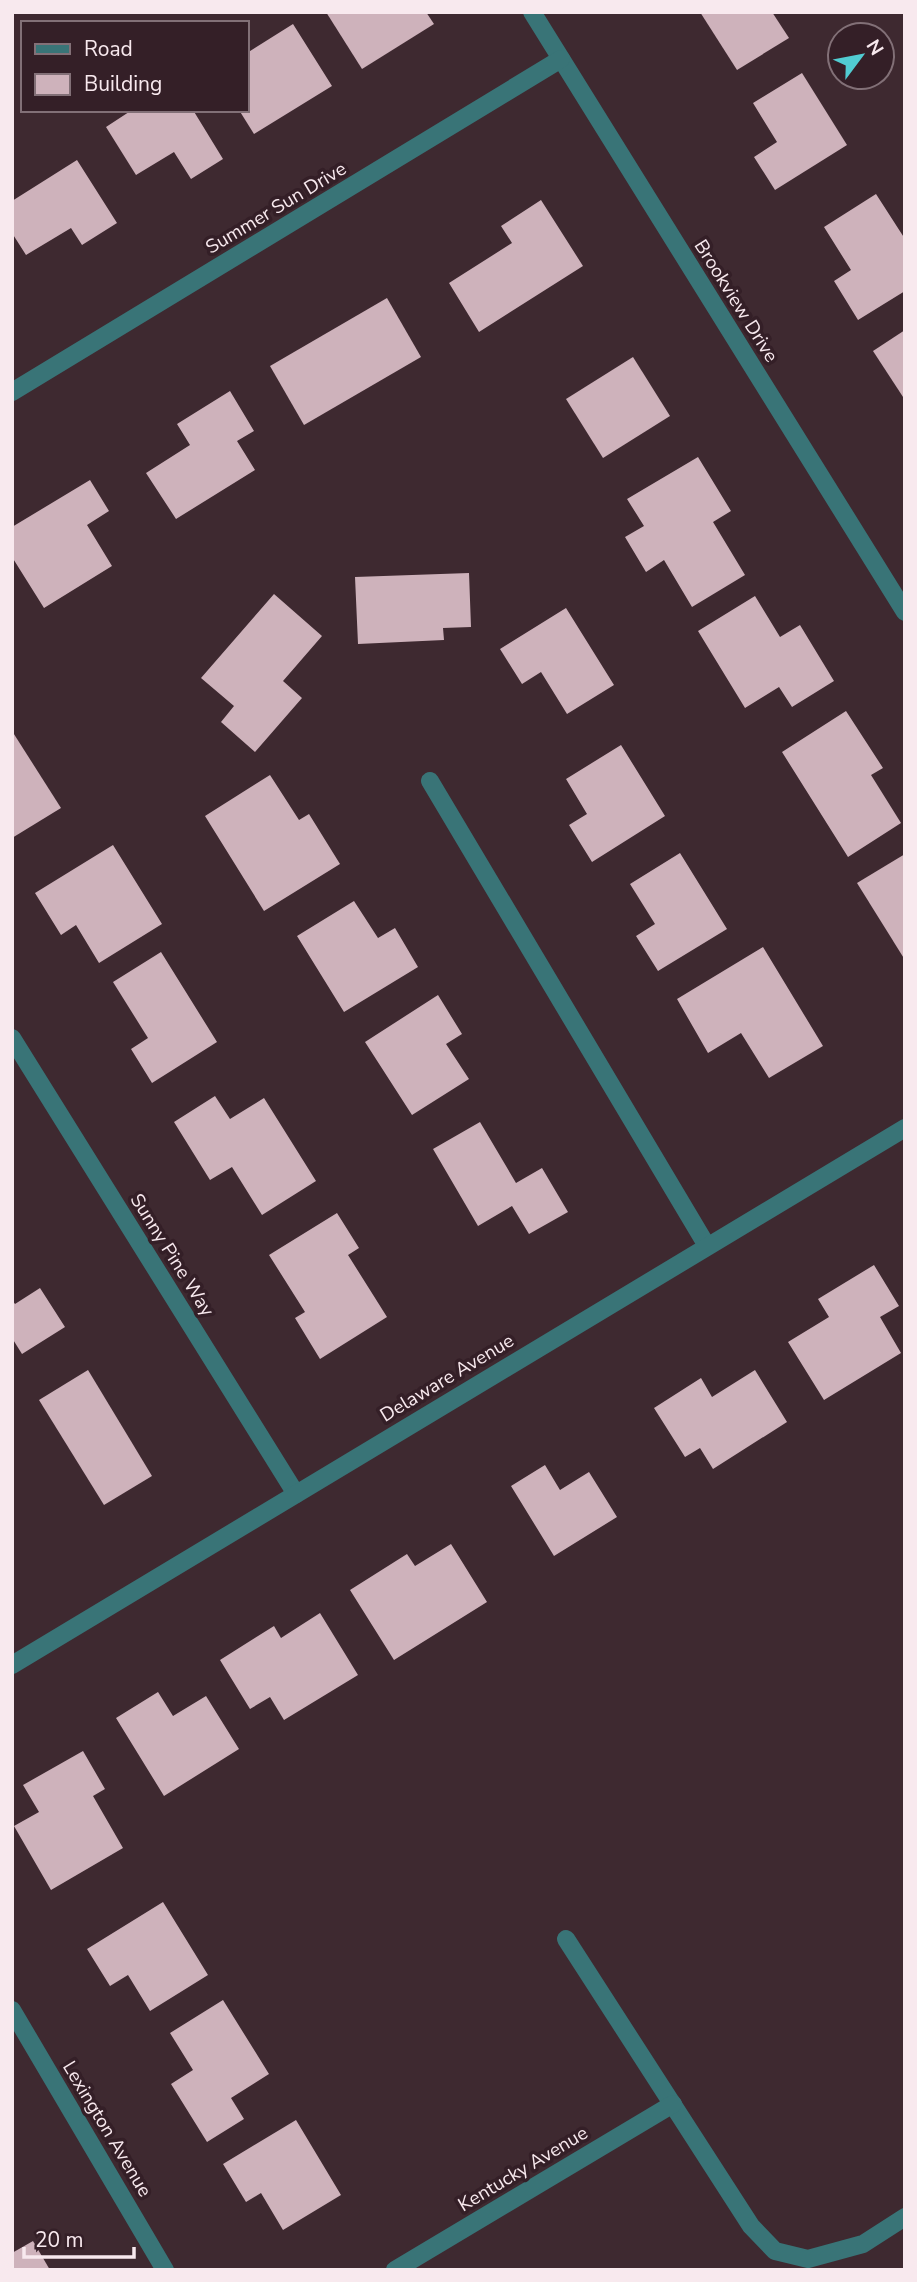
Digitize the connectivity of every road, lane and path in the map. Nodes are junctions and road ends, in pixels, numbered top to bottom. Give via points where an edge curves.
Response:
1 (531, 12) edge
2 (561, 59) junction
3 (12, 392) edge
4 (905, 612) edge
5 (430, 781) dead end
6 (12, 1038) edge
7 (905, 1128) edge
8 (707, 1246) junction
9 (296, 1494) junction
10 (12, 1665) edge
11 (566, 1938) dead end
12 (12, 2010) edge
13 (673, 2104) junction
14 (905, 2217) edge
15 (165, 2270) edge
16 (396, 2270) edge

1 - 2 street, Brookview Drive
2 - 3 street, Summer Sun Drive
2 - 4 street, Brookview Drive
5 - 8 street
6 - 9 street, Sunny Pine Way
7 - 8 street, Delaware Avenue
8 - 9 street, Delaware Avenue
9 - 10 street, Delaware Avenue
11 - 13 street
12 - 15 street, Lexington Avenue
13 - 14 street via 751,2226 775,2251 808,2259 835,2253 863,2244
13 - 16 street, Kentucky Avenue

